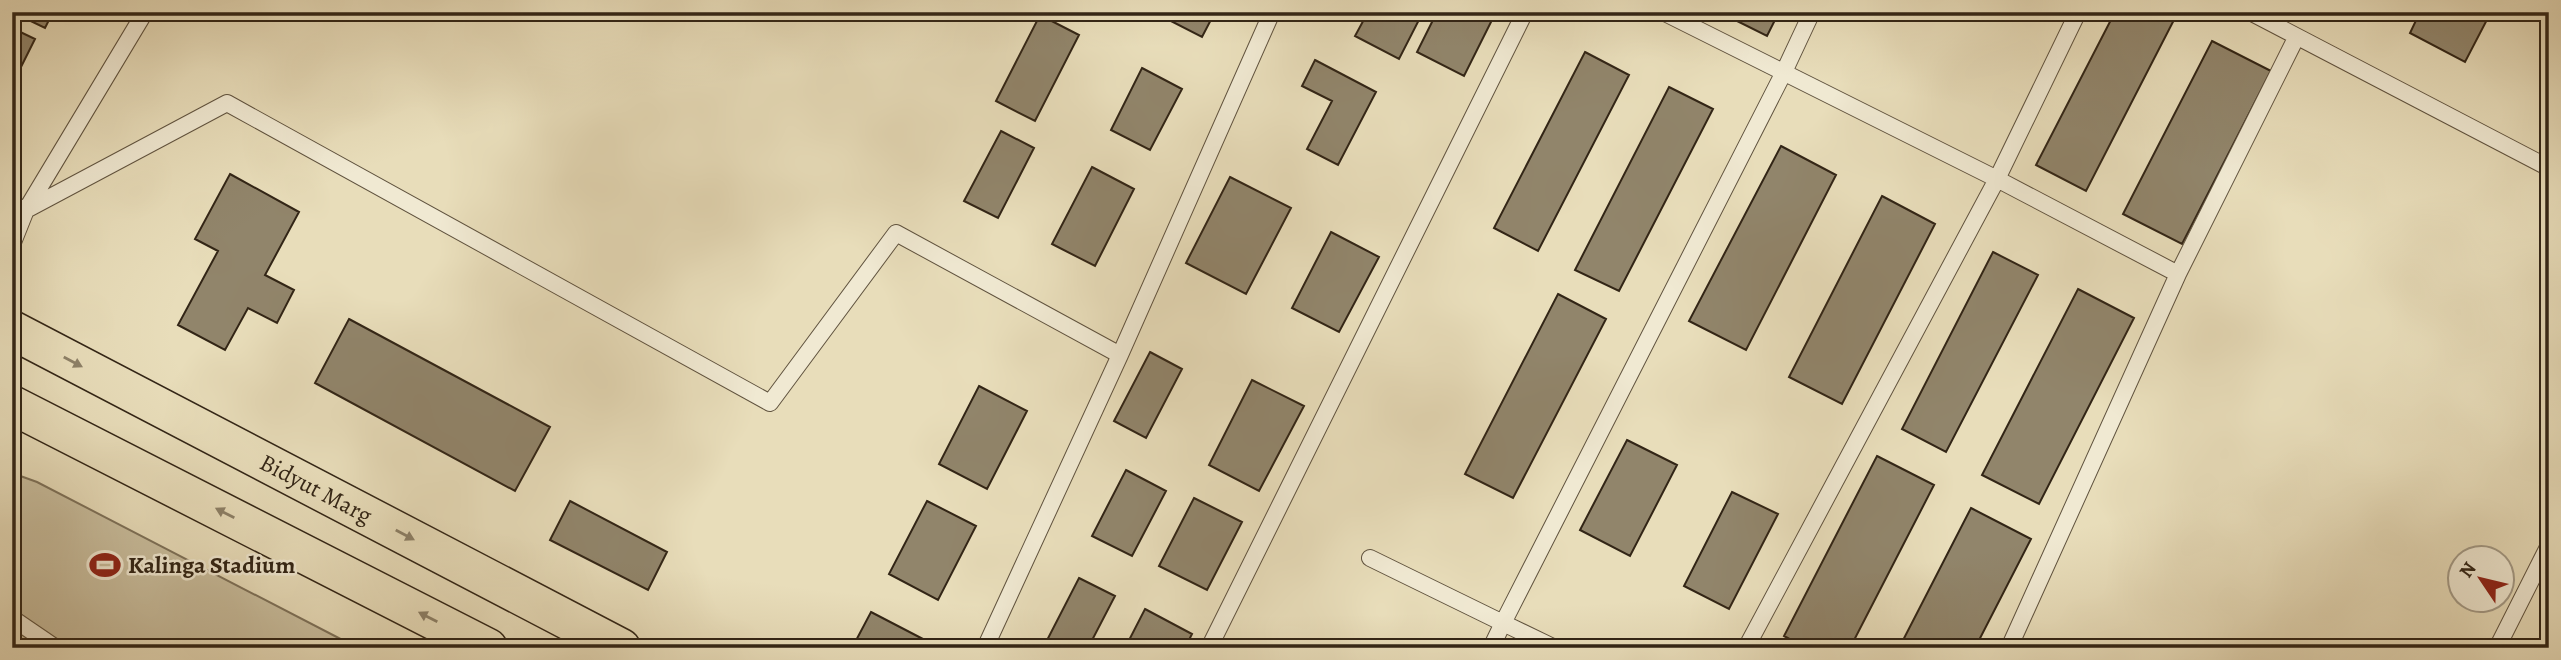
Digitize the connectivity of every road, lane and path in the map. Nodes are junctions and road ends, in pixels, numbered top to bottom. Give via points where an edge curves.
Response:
1 (145, 12) edge
2 (1272, 12) edge
3 (1525, 12) edge
4 (1663, 12) edge
5 (1812, 12) edge
6 (2078, 12) edge
7 (2250, 12) edge
8 (2296, 37) junction
9 (1783, 74) junction
10 (2549, 168) edge
11 (1997, 179) junction
12 (19, 207) edge
13 (12, 244) edge
14 (2178, 274) junction
15 (12, 330) edge
16 (1120, 355) junction
17 (12, 405) edge
18 (2549, 545) edge
19 (1370, 558) dead end
20 (12, 618) edge
21 (1503, 623) junction
22 (56, 648) edge
23 (488, 648) edge
24 (621, 648) edge
25 (985, 648) edge
26 (1209, 648) edge
27 (1491, 648) edge
28 (1555, 648) edge
29 (1746, 648) edge
30 (2009, 648) edge
31 (2497, 648) edge

1 - 12 lane
2 - 16 lane
3 - 26 lane
4 - 9 lane
5 - 9 lane
6 - 11 lane
7 - 8 lane
8 - 10 lane
8 - 14 lane
9 - 11 lane
9 - 21 lane
11 - 14 lane
11 - 29 lane
12 - 13 lane
12 - 16 lane via 227,103 770,403 897,233
14 - 30 lane
15 -> 24 main road, Bidyut Marg
16 - 25 lane
23 -> 17 main road
18 - 31 lane
19 - 21 lane
20 - 22 lane
21 - 27 lane
21 - 28 lane

